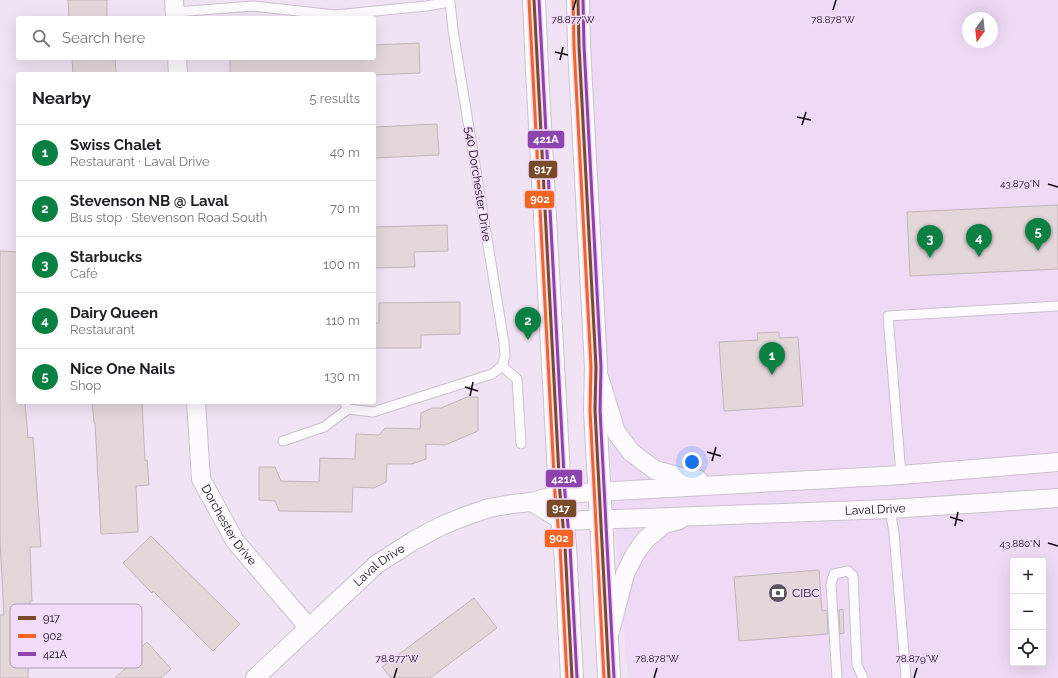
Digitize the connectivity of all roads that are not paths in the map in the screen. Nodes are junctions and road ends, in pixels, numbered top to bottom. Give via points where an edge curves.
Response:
1 (534, 0) edge
2 (578, 0) edge
3 (450, 1) edge
4 (175, 10) edge
5 (177, 60) edge
6 (178, 72) edge
7 (1058, 306) edge
8 (502, 366) junction
9 (596, 367) junction
10 (196, 404) edge
11 (346, 406) edge
12 (283, 441) dead end
13 (521, 444) dead end
14 (1058, 462) edge
15 (901, 475) junction
16 (759, 483) junction
17 (599, 492) junction
18 (560, 494) junction
19 (1058, 498) edge
20 (532, 502) junction
21 (890, 509) junction
22 (692, 516) junction
23 (601, 519) junction
24 (563, 521) junction
25 (309, 628) junction
26 (607, 645) junction
27 (255, 678) edge
28 (572, 678) edge
29 (609, 678) edge
30 (837, 678) edge
31 (863, 678) edge
32 (906, 678) edge

1 - 18 main road
2 - 9 main road
3 - 4 lane, 540 Dorchester Drive via 426,6 335,15 253,6
3 - 8 lane, 540 Dorchester Drive via 504,343 505,356
5 - 6 street
7 - 15 lane via 888,316
8 - 11 lane via 492,374 373,412
8 - 13 lane via 517,379
9 - 16 street, Laval Drive via 616,432 631,452 655,470 685,478
9 - 17 main road via 595,410
10 - 25 street, Dorchester Drive via 200,479 235,541
11 - 12 lane via 324,427
14 - 15 street, Laval Drive
15 - 16 street, Laval Drive
16 - 17 street, Laval Drive
17 - 18 street, Laval Drive
17 - 23 main road
18 - 20 street, Laval Drive
18 - 24 main road
19 - 21 street, Laval Drive
20 - 24 street
20 - 25 street, Laval Drive via 489,508 449,523 413,541 377,564
21 - 22 street, Laval Drive
21 - 32 lane
22 - 23 street, Laval Drive
22 - 26 street, Laval Drive via 664,524 645,540 635,554 625,574
23 - 24 street, Laval Drive
23 - 26 main road
24 - 28 main road
25 - 27 street, Laval Drive
26 - 29 main road
30 - 31 lane via 831,584 834,574 848,571 853,576 857,665

